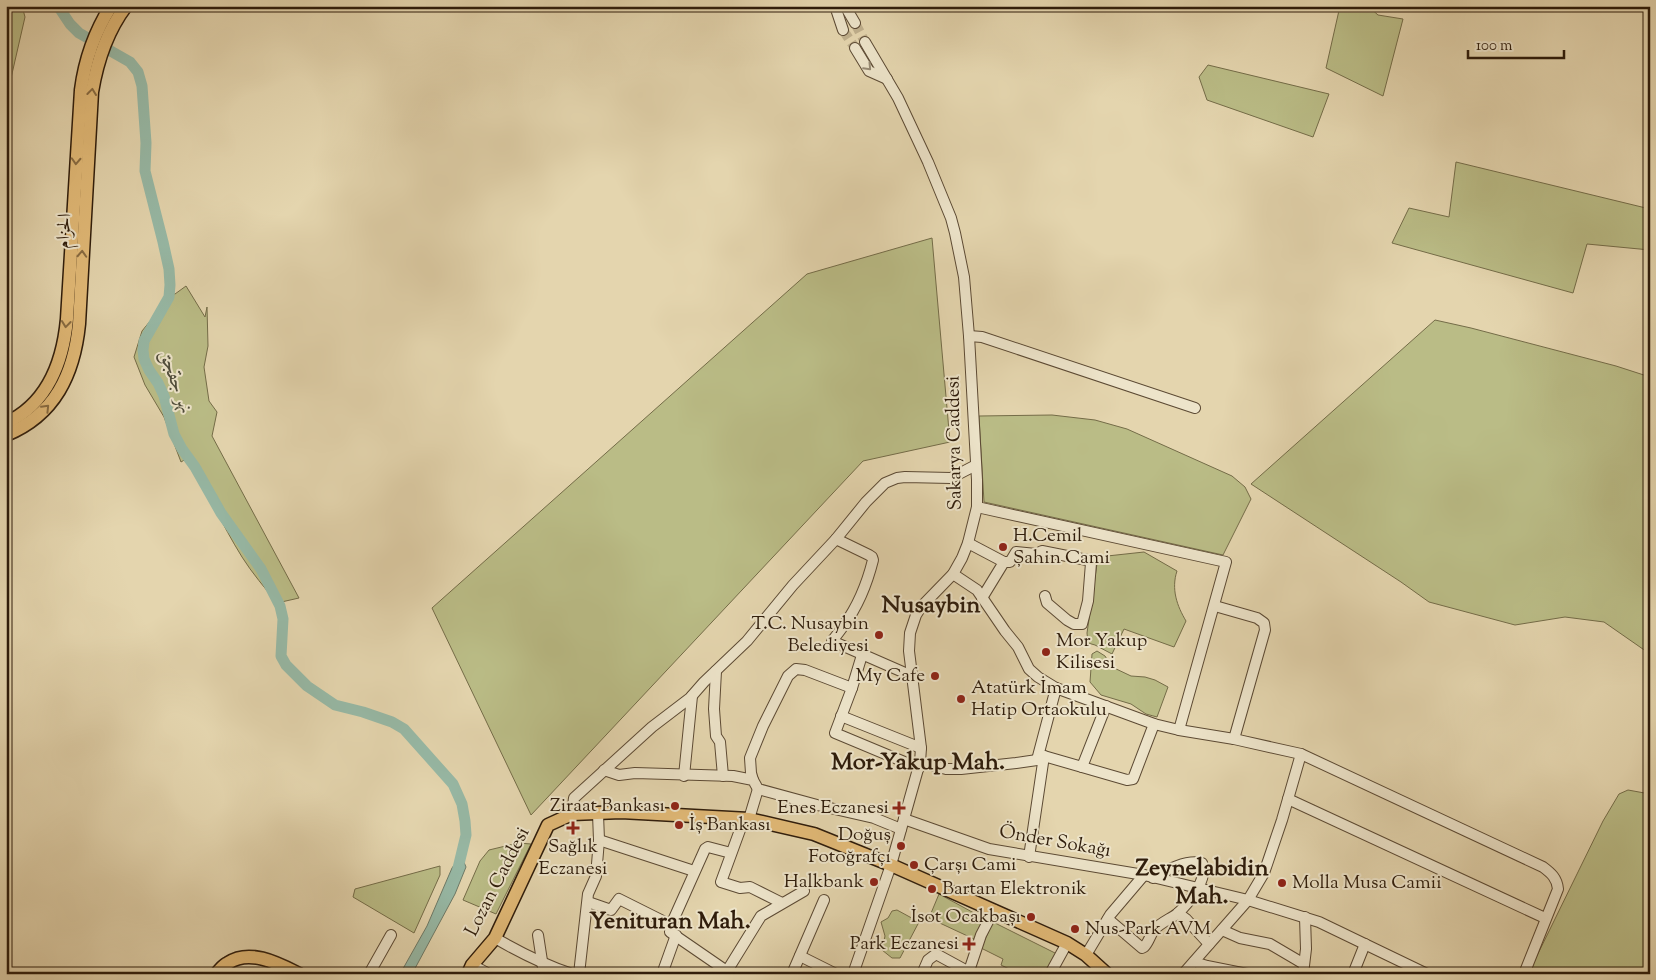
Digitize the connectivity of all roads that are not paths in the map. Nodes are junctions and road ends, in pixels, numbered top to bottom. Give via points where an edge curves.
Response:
1 (110, 6) edge
2 (126, 6) edge
3 (835, 6) edge
4 (845, 6) edge
5 (855, 23) tunnel mouth
6 (843, 30) tunnel mouth
7 (101, 37) junction
8 (866, 42) tunnel mouth
9 (855, 48) tunnel mouth
10 (92, 63) junction
11 (887, 79) junction
12 (969, 336) junction
13 (1195, 408) dead end
14 (6, 423) edge
15 (6, 435) edge
16 (976, 465) junction
17 (976, 507) junction
18 (836, 539) junction
19 (968, 543) junction
20 (1004, 562) junction
21 (953, 574) junction
22 (1045, 596) dead end
23 (982, 598) junction
24 (1215, 606) junction
25 (862, 655) junction
26 (716, 671) junction
27 (912, 676) junction
28 (852, 688) junction
29 (1056, 688) junction
30 (692, 696) junction
31 (1106, 706) junction
32 (842, 716) junction
33 (1154, 724) junction
34 (1179, 730) junction
35 (1234, 739) junction
36 (920, 748) junction
37 (1301, 754) junction
38 (1040, 758) junction
39 (919, 765) junction
40 (1082, 767) junction
41 (604, 770) junction
42 (684, 776) junction
43 (723, 776) junction
44 (756, 784) junction
45 (1288, 799) junction
46 (572, 814) junction
47 (598, 814) junction
48 (747, 819) junction
49 (902, 824) junction
50 (599, 840) junction
51 (731, 853) junction
52 (1029, 857) junction
53 (891, 865) junction
54 (694, 871) junction
55 (1149, 876) junction
56 (1199, 888) junction
57 (804, 891) dead end
58 (824, 900) dead end
59 (1248, 900) junction
60 (588, 902) junction
61 (782, 903) junction
62 (994, 910) junction
63 (1178, 913) junction
64 (1305, 917) junction
65 (1545, 918) junction
66 (1108, 919) junction
67 (671, 925) junction
68 (1222, 930) junction
69 (391, 935) dead end
70 (538, 935) dead end
71 (676, 935) junction
72 (495, 938) junction
73 (1067, 943) junction
74 (1209, 944) junction
75 (1365, 944) junction
76 (1086, 955) junction
77 (800, 956) junction
78 (542, 962) junction
79 (1194, 962) junction
80 (1304, 969) edge
81 (470, 970) edge
82 (729, 972) edge
83 (969, 973) edge
84 (216, 974) edge
85 (299, 974) edge
86 (369, 974) edge
87 (489, 974) edge
88 (544, 974) edge
89 (572, 974) edge
90 (579, 974) edge
91 (662, 974) edge
92 (792, 974) edge
93 (836, 974) edge
94 (853, 974) edge
95 (922, 974) edge
96 (1050, 974) edge
97 (1107, 974) edge
98 (1183, 974) edge
99 (1248, 974) edge
100 (1352, 974) edge
101 (1427, 974) edge
102 (1524, 974) edge

1 - 7 main road, الحزام
2 - 7 main road, الحزام
3 - 6 street
4 - 5 street
7 - 10 main road, الحزام
8 - 11 street, Sakarya Caddesi
9 -> 11 street via 869,71
10 -> 14 main road, الحزام via 79,105 67,319 62,349 54,374 40,396 19,416
15 -> 10 main road, الحزام via 24,426 49,405 65,382 74,357
11 - 12 street, Sakarya Caddesi via 950,218 964,277
12 - 13 street via 982,337
12 - 16 street, Sakarya Caddesi
16 - 17 street, Sakarya Caddesi
16 - 18 street via 951,478 905,477 891,480 866,502
17 - 19 street, Sakarya Caddesi
17 - 24 street via 1226,562
18 - 25 street via 872,557 861,596 832,641
18 - 26 street via 747,641
19 - 20 street
19 - 21 street, Sakarya Caddesi
20 - 22 street via 1010,562 1016,552 1036,554 1042,551 1091,563 1088,601 1082,624 1067,620 1047,603
20 - 23 street
21 - 23 street via 971,585
21 - 27 street, Sakarya Caddesi via 916,615 909,645
23 - 29 street via 1018,647 1029,669
24 - 34 street
24 - 35 street via 1264,623 1265,630
25 - 27 street
25 - 28 street
26 - 30 street
26 - 43 street via 714,709
27 - 36 street, Sakarya Caddesi
28 - 32 street
28 - 44 street via 805,670 796,669 788,676 750,758 750,773
29 - 31 street
29 - 38 street
30 - 41 street
30 - 42 street
31 - 33 street
31 - 40 street
32 - 36 street
32 - 39 street via 835,733
33 - 34 street
33 - 40 street via 1133,780
34 - 35 street
35 - 37 street
36 - 39 street, Sakarya Caddesi
37 - 45 street
37 - 65 street via 1543,867 1553,875 1558,889
38 - 39 street via 961,769
38 - 40 street
38 - 52 street
39 - 49 street, Sakarya Caddesi
41 - 42 street, Önder Sokağı via 619,774
41 - 46 street via 574,798
42 - 43 street, Önder Sokağı
43 - 44 street, Önder Sokağı
44 - 48 street
44 - 49 street, Önder Sokağı via 817,805
45 - 59 street via 1264,873
45 - 65 street
46 - 47 main road, Lozan Caddesi
46 - 72 main road, Lozan Caddesi via 548,825
47 - 48 main road, Lozan Caddesi via 621,812
47 - 50 street
48 - 51 street
48 - 53 main road, Lozan Caddesi via 814,834
49 - 52 street, Önder Sokağı
49 - 53 street, Sakarya Caddesi
50 - 54 street
50 - 60 street via 596,876
51 - 54 street via 708,847
51 - 61 street via 721,882 750,888
52 - 55 street, Önder Sokağı
53 - 62 main road, Lozan Caddesi
53 - 94 street, Sakarya Caddesi
54 - 67 street
55 - 56 street, Önder Sokağı
55 - 56 street via 1199,862 1204,867
55 - 66 street
56 - 59 street, Önder Sokağı
56 - 63 street
57 - 61 street
58 - 77 street
59 - 64 street, Önder Sokağı
59 - 68 street
60 - 67 street via 611,910 619,899
60 - 90 street
61 - 82 street via 761,916
62 - 73 main road, Lozan Caddesi
62 - 83 street via 981,935
63 - 66 street via 1154,931 1148,944 1142,948
63 - 74 street
64 - 75 street, Önder Sokağı
64 - 80 street
65 - 102 street
66 - 76 street
67 - 71 street via 670,932
68 - 74 street
68 - 80 street via 1240,938 1270,944
69 - 86 street
70 - 78 street
71 - 82 street
71 - 91 street
72 - 78 street
72 - 81 main road, Lozan Caddesi
73 - 76 main road, Lozan Caddesi
73 - 96 street
74 - 79 street
75 - 100 street
75 - 101 street, Önder Sokağı
76 - 97 main road, Lozan Caddesi
77 - 92 street
77 - 93 street
78 - 88 street
78 - 89 street
79 - 98 street
79 - 99 street
81 - 87 street
83 - 95 street via 936,954 928,960
84 - 85 main road via 228,962 247,957 271,960

